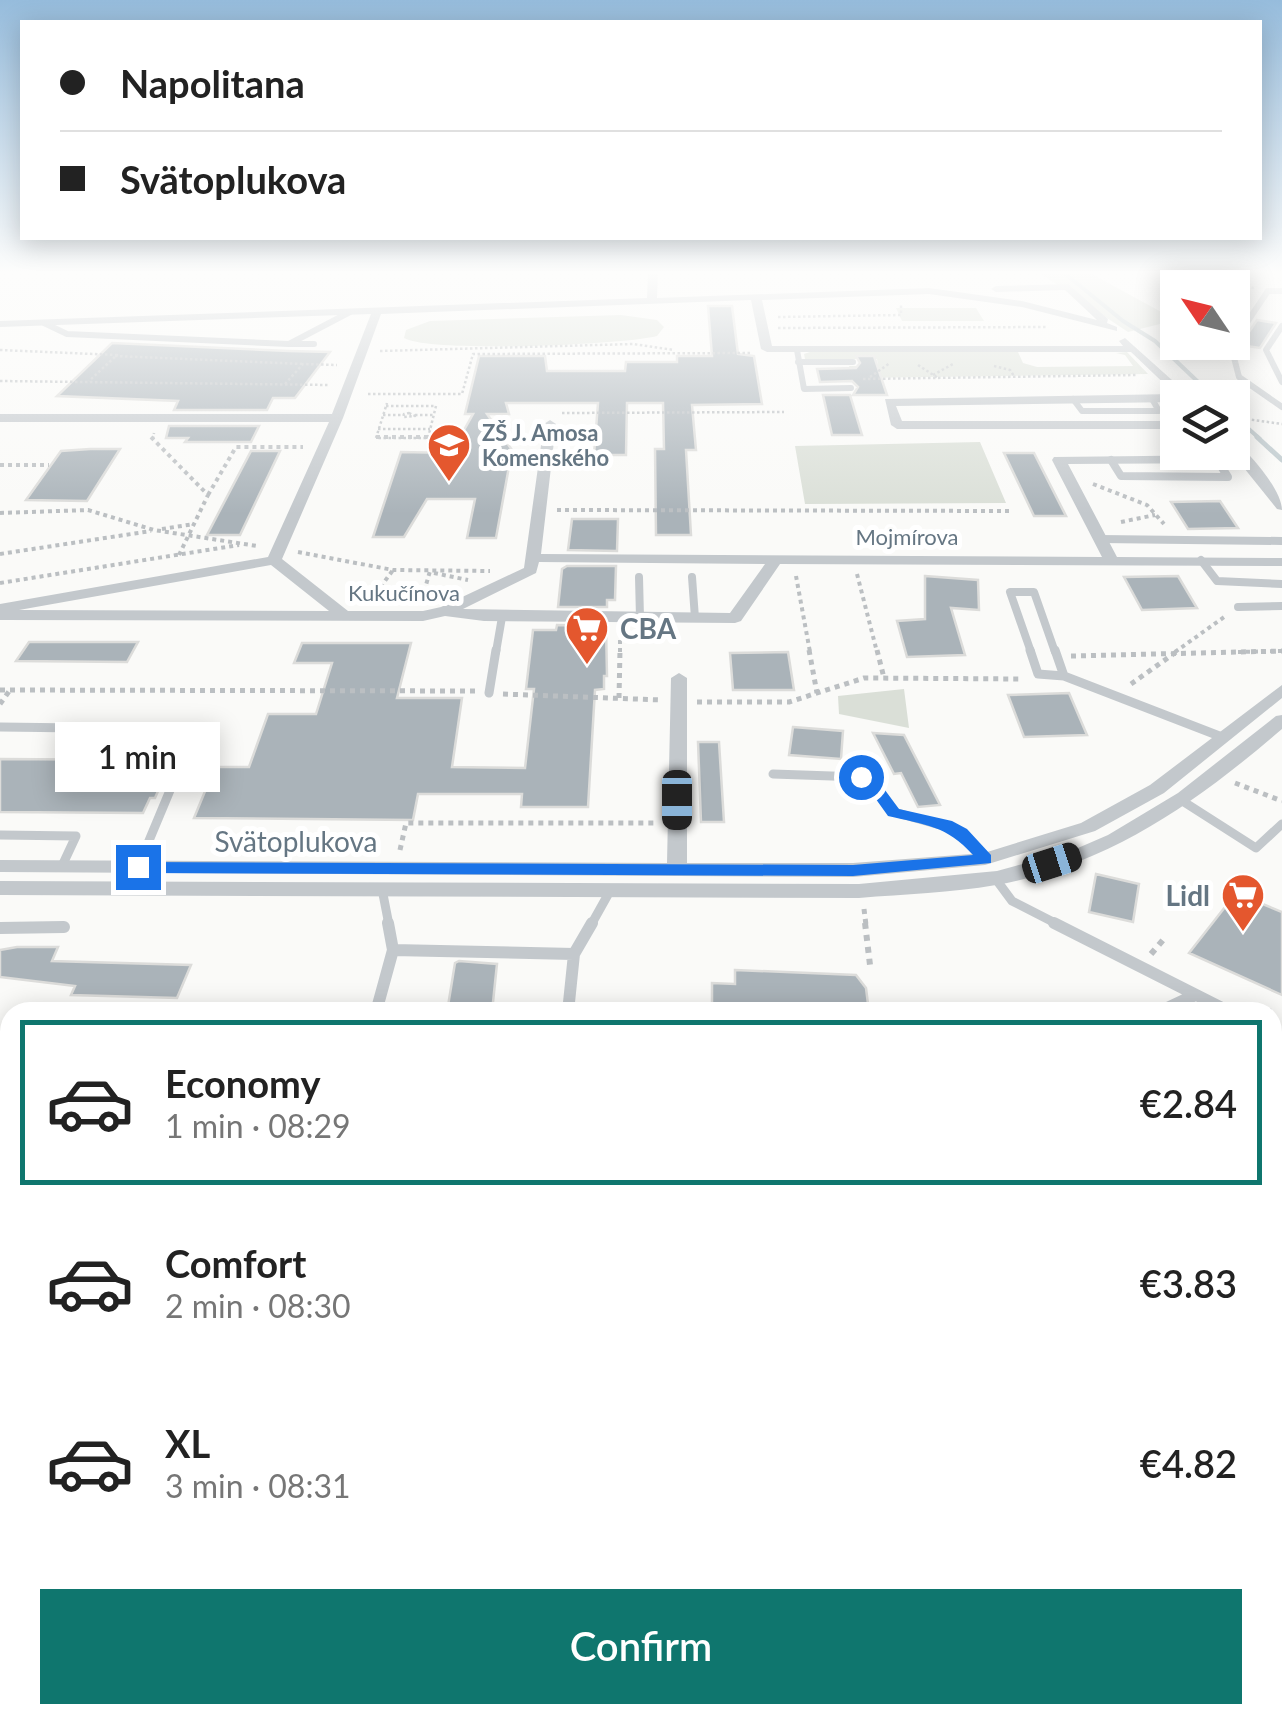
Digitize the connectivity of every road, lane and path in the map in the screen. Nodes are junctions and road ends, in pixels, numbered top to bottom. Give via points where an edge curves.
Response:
1 (53, 352) edge
2 (361, 352) edge
3 (473, 352) edge
4 (544, 352) edge
5 (700, 352) edge
6 (782, 352) edge
7 (936, 352) edge
8 (1138, 352) edge
9 (1233, 352) edge
10 (1267, 352) edge
11 (629, 353) joint
12 (116, 356) junction
13 (798, 356) junction
14 (853, 362) dead end
15 (892, 362) dead end
16 (303, 364) junction
17 (337, 365) dead end
18 (1150, 375) dead end
19 (850, 379) dead end
20 (866, 379) junction
21 (1167, 380) edge
22 (0, 381) edge
23 (88, 382) junction
24 (1282, 382) edge
25 (285, 384) junction
26 (329, 385) dead end
27 (848, 388) joint
28 (360, 394) dead end
29 (1160, 399) edge
30 (410, 406) junction
31 (1282, 407) edge
32 (561, 412) dead end
33 (784, 412) dead end
34 (383, 415) junction
35 (409, 415) junction
36 (433, 415) dead end
37 (0, 418) edge
38 (162, 418) junction
39 (337, 418) junction
40 (1250, 419) edge
41 (550, 424) dead end
42 (1276, 424) dead end
43 (1160, 425) edge
44 (405, 429) junction
45 (430, 429) junction
46 (378, 430) junction
47 (402, 438) junction
48 (303, 447) dead end
49 (1160, 460) edge
50 (1250, 462) edge
51 (0, 464) edge
52 (49, 464) dead end
53 (1066, 474) junction
54 (208, 496) junction
55 (1282, 506) edge
56 (539, 510) junction
57 (1011, 511) dead end
58 (0, 513) edge
59 (194, 524) junction
60 (154, 530) junction
61 (188, 535) junction
62 (1100, 539) junction
63 (1176, 539) junction
64 (1282, 541) edge
65 (247, 544) junction
66 (0, 554) edge
67 (179, 555) junction
68 (277, 555) junction
69 (533, 558) junction
70 (1110, 558) junction
71 (784, 559) junction
72 (1201, 560) junction
73 (1282, 562) edge
74 (856, 568) dead end
75 (393, 570) junction
76 (430, 571) junction
77 (498, 571) dead end
78 (692, 576) dead end
79 (639, 577) dead end
80 (0, 583) edge
81 (485, 584) dead end
82 (1282, 584) edge
83 (366, 606) dead end
84 (420, 606) dead end
85 (1282, 606) edge
86 (1238, 607) joint
87 (445, 611) junction
88 (0, 612) edge
89 (342, 614) junction
90 (502, 616) junction
91 (620, 618) junction
92 (640, 618) junction
93 (695, 618) junction
94 (1282, 651) edge
95 (1174, 654) junction
96 (1064, 676) junction
97 (678, 678) dead end
98 (884, 678) junction
99 (1124, 689) dead end
100 (0, 690) edge
101 (10, 690) junction
102 (1282, 690) edge
103 (488, 693) junction
104 (817, 693) junction
105 (619, 698) junction
106 (678, 702) junction
107 (0, 704) edge
108 (1282, 720) edge
109 (0, 727) edge
110 (1222, 737) junction
111 (773, 774) dead end
112 (1232, 782) dead end
113 (1282, 801) edge
114 (1184, 802) junction
115 (677, 823) junction
116 (1282, 824) edge
117 (0, 836) edge
118 (398, 858) dead end
119 (0, 866) edge
120 (62, 866) junction
121 (138, 867) junction
122 (990, 868) junction
123 (676, 870) junction
124 (597, 884) junction
125 (0, 888) edge
126 (382, 890) junction
127 (864, 901) dead end
128 (64, 927) dead end
129 (0, 928) edge
130 (1164, 940) dead end
131 (392, 950) junction
132 (574, 954) junction
133 (1152, 954) dead end
134 (870, 964) dead end
135 (1193, 996) junction
136 (379, 1002) edge
137 (569, 1002) edge
138 (1180, 1002) edge
139 (1207, 1002) edge

1 - 12 path
2 - 39 street
3 - 28 path via 464,394
4 - 11 path
5 - 11 path
6 - 13 street
7 - 13 street
8 - 21 street
9 - 31 lane via 1238,376
10 - 24 lane
12 - 16 path
12 - 23 path
13 - 14 lane
13 - 27 lane via 804,388
15 - 20 path
16 - 17 path
16 - 25 path
18 - 20 path
19 - 20 path
20 - 27 path
22 - 23 path
23 - 25 path
25 - 26 path
29 - 43 street via 889,402 897,425
30 - 34 path via 386,404
30 - 35 path
30 - 45 path via 436,406
32 - 33 path
34 - 35 path
34 - 46 path
35 - 36 path
35 - 44 path
37 - 38 street
38 - 39 street
38 - 54 path via 152,437
39 - 68 street
40 - 42 path
41 - 56 street
44 - 45 path
44 - 46 path
44 - 47 path
45 - 47 path via 428,438
46 - 47 path via 376,438
48 - 54 path via 236,447
49 - 53 street via 1059,460
50 - 55 street
51 - 52 path
53 - 62 street
53 - 63 path via 1147,505
54 - 59 path
56 - 57 path
56 - 69 street
58 - 60 path via 88,510
59 - 60 path
59 - 61 path
60 - 61 path
60 - 66 path
61 - 65 path
61 - 67 path
62 - 63 lane
62 - 70 street
63 - 64 lane
65 - 67 path
65 - 68 path
67 - 80 path
68 - 75 path
68 - 88 street
68 - 89 street
69 - 71 street, Mojmírova
69 - 87 street via 531,570
70 - 71 street, Mojmírova
70 - 72 street, Mojmírova
71 - 93 street, Kukučínova via 734,618
71 - 104 path
72 - 73 street, Mojmírova
72 - 82 lane via 1217,581
74 - 98 path
75 - 76 path
75 - 83 path
76 - 77 path
76 - 81 path
76 - 84 path
78 - 93 lane
79 - 92 lane
85 - 86 lane
86 - 95 path
87 - 89 street, Kukučínova
87 - 90 street, Kukučínova
88 - 89 street, Kukučínova
90 - 91 street, Kukučínova
90 - 103 lane
91 - 92 street, Kukučínova
91 - 105 path
92 - 93 street, Kukučínova
94 - 95 path
95 - 96 path via 1062,656
95 - 99 path
96 - 96 lane via 1038,674 1010,592 1034,592
96 - 98 path
96 - 110 lane
97 - 106 street
98 - 104 path
100 - 101 path
101 - 103 path
101 - 107 path
102 - 110 street, Svätoplukova
103 - 105 path
104 - 106 path via 789,702
105 - 106 path
106 - 115 street
108 - 114 street, Svätoplukova
109 - 121 lane via 160,730 186,752
110 - 122 street, Svätoplukova via 1157,789
111 - 122 lane via 861,777 894,812 961,832
112 - 113 path
114 - 116 lane via 1256,848
114 - 122 street, Svätoplukova via 1109,844
115 - 118 path via 406,823
115 - 123 street
117 - 120 lane via 76,836
119 - 120 street, Svätoplukova
120 - 121 street, Svätoplukova
121 - 124 street, Svätoplukova
122 - 123 street, Svätoplukova
122 - 124 street, Svätoplukova via 859,891
122 - 135 lane via 1012,900
123 - 124 street, Svätoplukova
124 - 126 street, Svätoplukova
124 - 132 lane
125 - 126 street, Svätoplukova
126 - 131 lane
127 - 134 path
128 - 129 lane
130 - 133 path
131 - 132 lane
131 - 136 lane
132 - 137 lane
135 - 138 lane
135 - 139 lane

